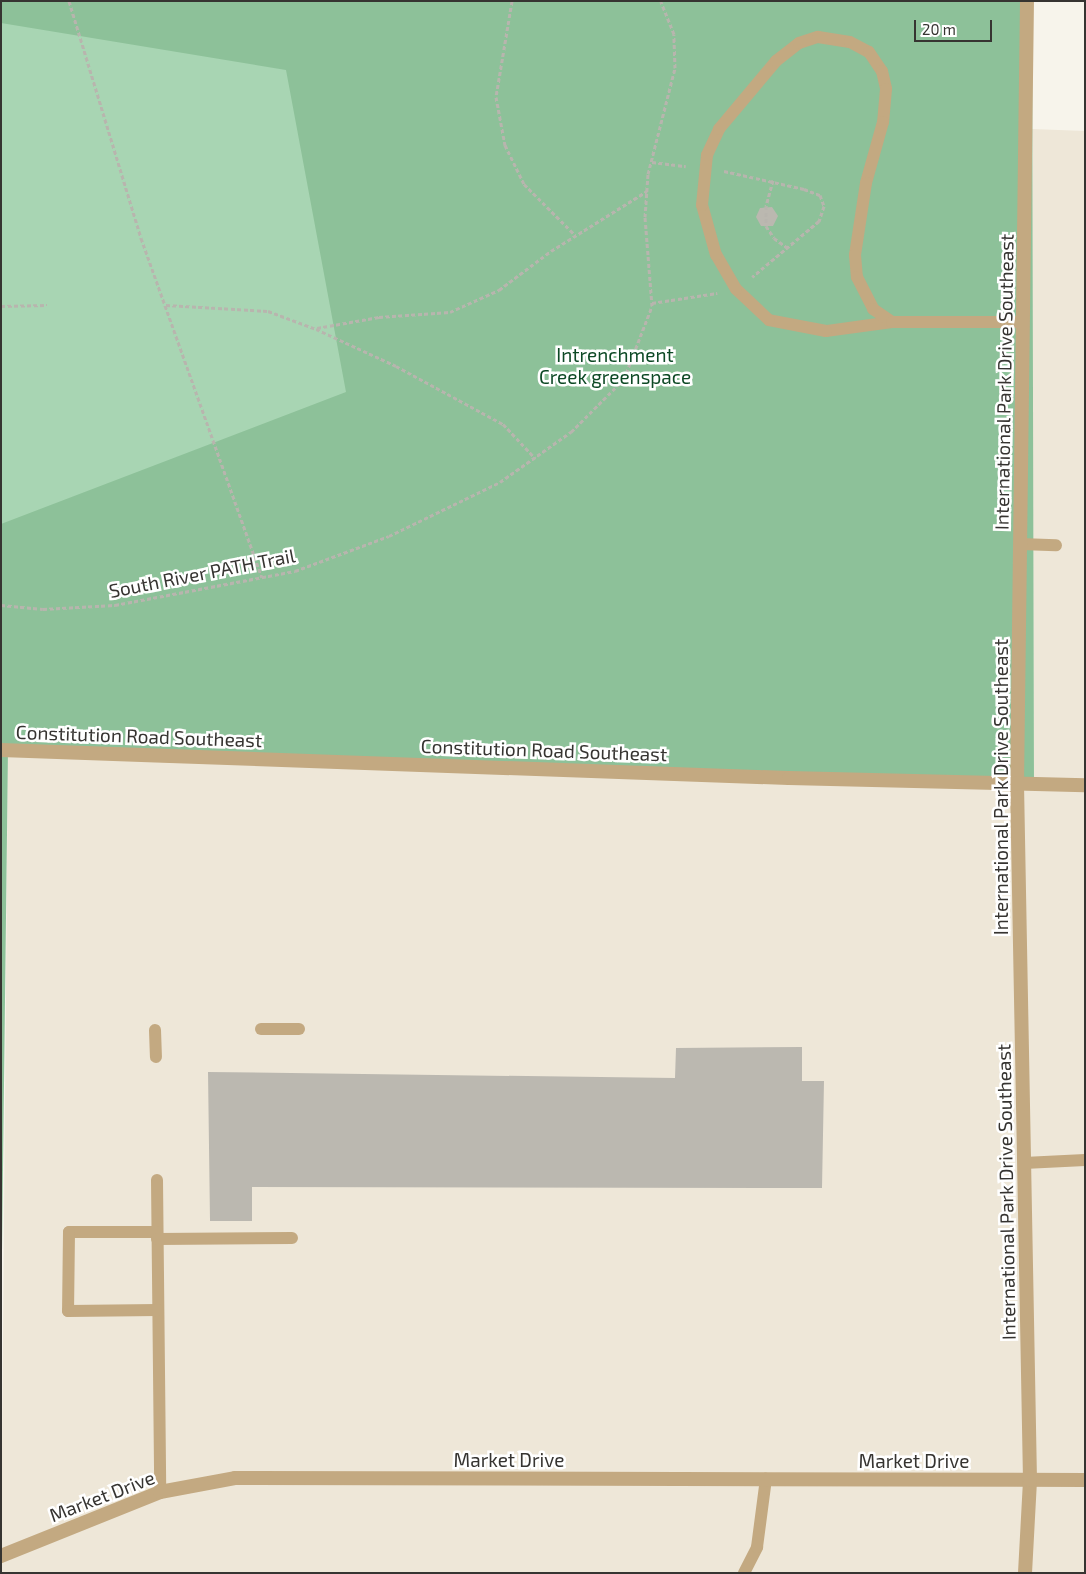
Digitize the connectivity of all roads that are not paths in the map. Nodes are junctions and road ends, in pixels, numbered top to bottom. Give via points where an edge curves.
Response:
1 (1028, 1) edge
2 (892, 322) junction
3 (1023, 322) junction
4 (1020, 544) junction
5 (1056, 544) dead end
6 (1, 750) edge
7 (1017, 784) junction
8 (1085, 785) edge
9 (261, 1029) dead end
10 (299, 1029) dead end
11 (155, 1030) dead end
12 (156, 1057) dead end
13 (1085, 1160) edge
14 (1024, 1163) junction
15 (157, 1180) dead end
16 (158, 1236) junction
17 (292, 1238) dead end
18 (158, 1310) junction
19 (766, 1479) junction
20 (1030, 1480) junction
21 (1085, 1480) edge
22 (160, 1492) junction
23 (1, 1556) edge
24 (744, 1573) edge
25 (1025, 1573) edge

1 - 3 street, International Park Drive Southeast
2 - 2 lane via 873,310 856,277 866,183 883,122 886,89 882,71 869,52 850,42 818,37 799,43 776,61 719,129 707,154 702,205 716,255 736,289 769,320 826,331
2 - 3 lane
3 - 4 street, International Park Drive Southeast
4 - 5 lane
4 - 7 street, International Park Drive Southeast
6 - 7 street, Constitution Road Southeast
7 - 8 street, Constitution Road Southeast
7 - 14 street, International Park Drive Southeast
9 - 10 lane
11 - 12 lane
13 - 14 lane
14 - 20 street, International Park Drive Southeast
15 - 16 lane
16 - 17 lane
16 - 18 lane
16 - 18 lane via 69,1232 68,1311
18 - 22 lane
19 - 20 street, Market Drive
19 - 22 street, Market Drive via 235,1478
19 - 24 lane via 757,1548
20 - 21 street, Market Drive
20 - 25 street, International Park Drive Southeast
22 - 23 street, Market Drive

